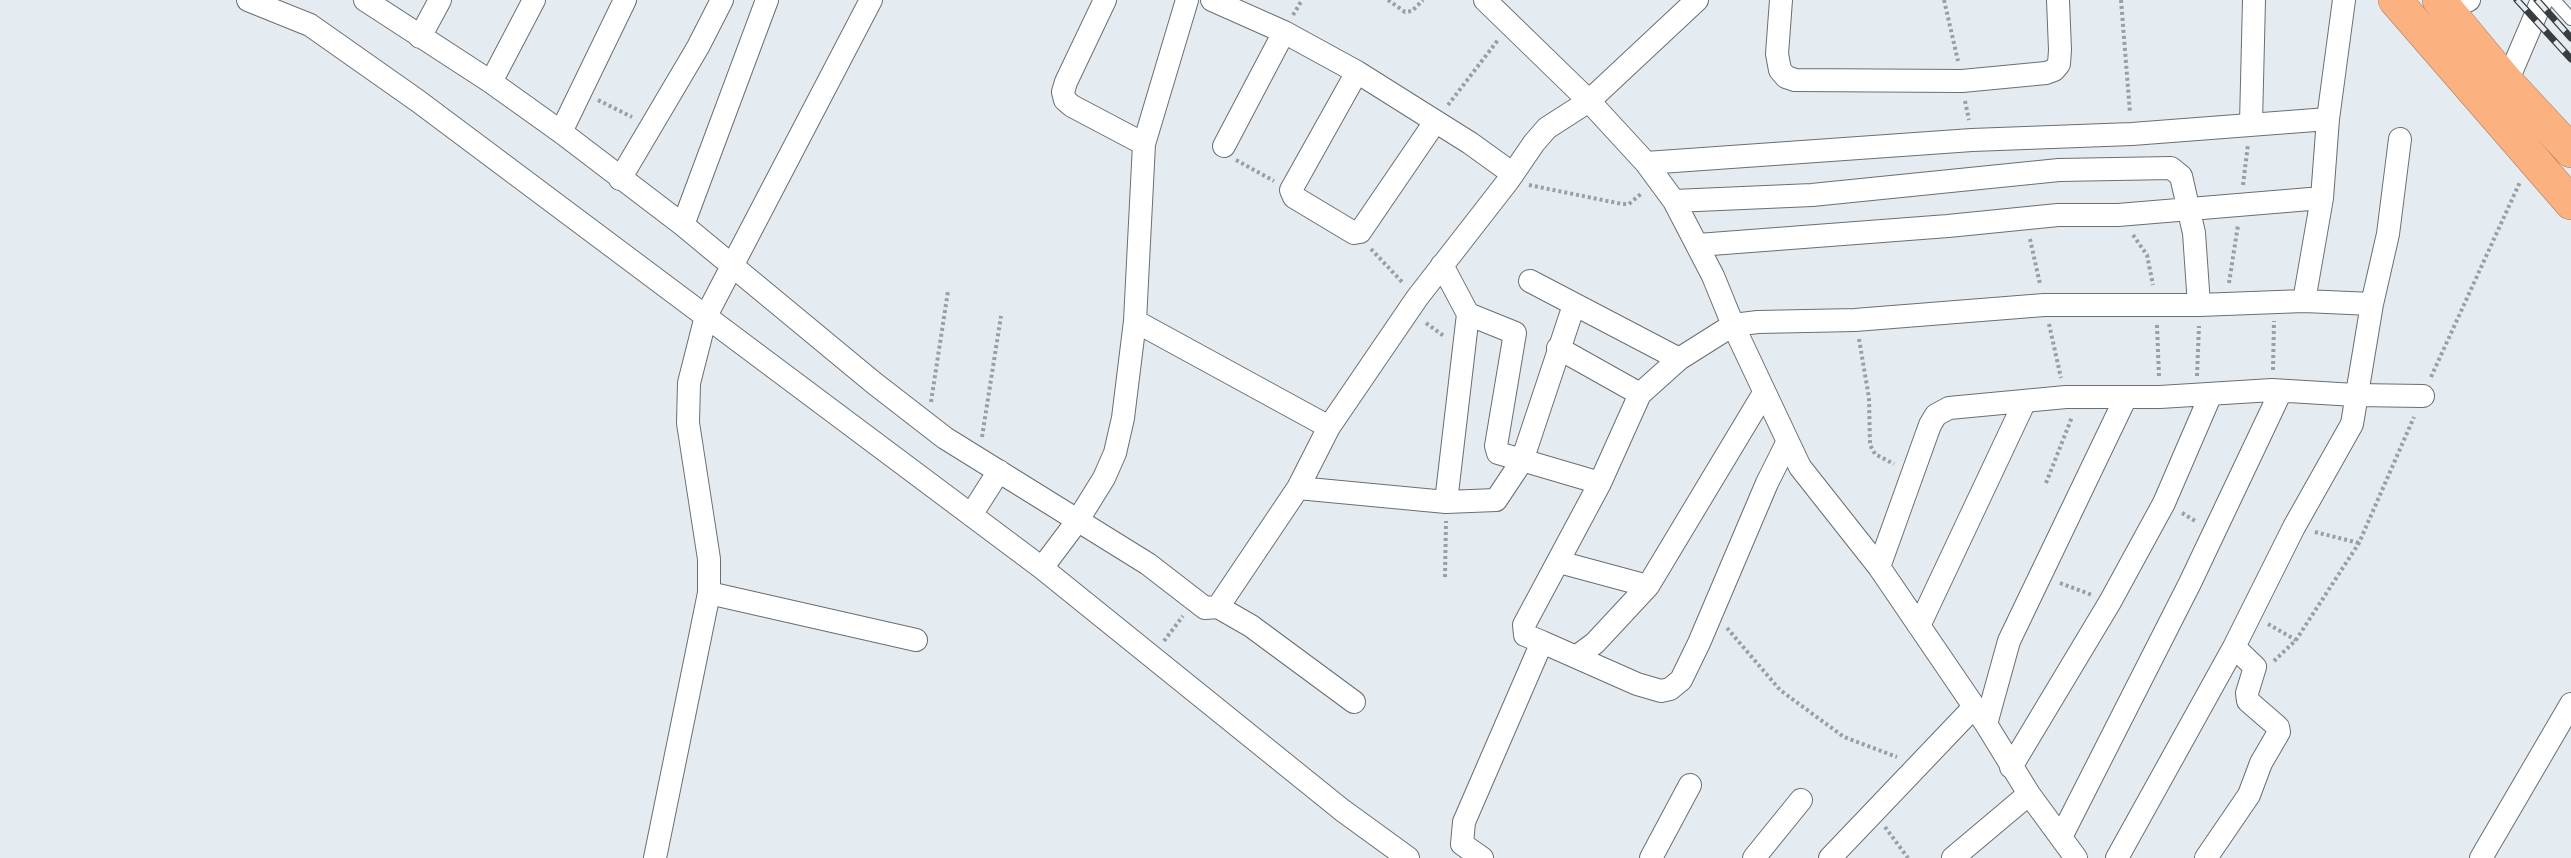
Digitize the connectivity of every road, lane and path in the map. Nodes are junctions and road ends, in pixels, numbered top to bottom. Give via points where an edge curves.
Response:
1 (248, 0) edge
2 (365, 0) edge
3 (440, 0) edge
4 (534, 0) edge
5 (625, 0) edge
6 (722, 0) edge
7 (767, 0) edge
8 (870, 0) edge
9 (1105, 0) edge
10 (1187, 0) edge
11 (1212, 0) edge
12 (1388, 0) edge
13 (1423, 0) edge
14 (1485, 0) edge
15 (1697, 0) edge
16 (1781, 0) edge
17 (1944, 0) edge
18 (2058, 0) edge
19 (2121, 0) edge
20 (2254, 0) edge
21 (2344, 0) edge
22 (2395, 0) edge
23 (2542, 0) edge
24 (2554, 0) edge
25 (2452, 3) edge
26 (272, 4) edge
27 (2571, 19) edge
28 (1509, 25) junction
29 (1284, 32) junction
30 (420, 37) junction
31 (1357, 72) junction
32 (1962, 81) junction
33 (491, 82) junction
34 (2507, 82) junction
35 (582, 92) junction
36 (1589, 101) junction
37 (2328, 119) junction
38 (1435, 122) junction
39 (2250, 123) junction
40 (650, 126) junction
41 (561, 132) junction
42 (2132, 134) junction
43 (2400, 139) dead end
44 (1972, 140) junction
45 (1144, 144) junction
46 (1224, 146) joint
47 (2571, 151) edge
48 (2531, 159) junction
49 (1652, 170) junction
50 (1510, 177) junction
51 (620, 179) junction
52 (1291, 190) junction
53 (2322, 198) junction
54 (1674, 201) junction
55 (2571, 203) edge
56 (2241, 205) junction
57 (2188, 208) junction
58 (2118, 214) junction
59 (2026, 218) junction
60 (683, 225) junction
61 (1357, 233) junction
62 (1698, 245) junction
63 (732, 265) junction
64 (1442, 265) junction
65 (1530, 281) dead end
66 (948, 291) dead end
67 (2304, 301) junction
68 (2274, 302) junction
69 (1413, 304) junction
70 (2226, 304) junction
71 (2372, 304) junction
72 (1574, 305) junction
73 (2044, 305) junction
74 (2157, 305) junction
75 (2199, 305) junction
76 (1468, 314) junction
77 (706, 316) junction
78 (1001, 316) dead end
79 (1856, 320) junction
80 (1135, 321) junction
81 (1732, 325) junction
82 (1558, 348) junction
83 (1464, 350) junction
84 (1678, 359) junction
85 (2277, 390) junction
86 (1764, 393) junction
87 (1640, 394) junction
88 (2204, 394) junction
89 (2355, 395) junction
90 (2423, 396) junction
91 (2072, 397) junction
92 (2126, 397) junction
93 (2160, 397) junction
94 (2025, 400) junction
95 (927, 423) junction
96 (1329, 427) junction
97 (1787, 443) junction
98 (979, 460) junction
99 (1522, 461) junction
100 (999, 471) junction
101 (1913, 473) junction
102 (1600, 483) junction
103 (2046, 483) dead end
104 (1298, 488) junction
105 (1446, 502) junction
106 (2164, 502) junction
107 (971, 515) junction
108 (1078, 520) junction
109 (2294, 527) junction
110 (2213, 531) junction
111 (2360, 543) junction
112 (1559, 562) junction
113 (1879, 567) junction
114 (1042, 568) junction
115 (2039, 576) junction
116 (1445, 577) dead end
117 (1648, 586) junction
118 (709, 593) junction
119 (1194, 601) junction
120 (2110, 602) junction
121 (1218, 607) junction
122 (1713, 612) junction
123 (2251, 615) junction
124 (1919, 626) junction
125 (916, 640) dead end
126 (1542, 642) junction
127 (2234, 647) junction
128 (1575, 657) junction
129 (1151, 658) junction
130 (1354, 702) dead end
131 (2571, 704) edge
132 (1980, 715) junction
133 (1917, 765) junction
134 (2012, 767) junction
135 (1690, 785) dead end
136 (2029, 794) junction
137 (1801, 800) dead end
138 (1874, 813) junction
139 (2061, 837) junction
140 (655, 858) edge
141 (1408, 858) edge
142 (1482, 858) edge
143 (1651, 858) edge
144 (1754, 858) edge
145 (1830, 858) edge
146 (1908, 858) edge
147 (1953, 858) edge
148 (2076, 858) edge
149 (2117, 858) edge
150 (2206, 858) edge
151 (2481, 858) edge

1 - 26 street
2 - 30 street
3 - 30 street
4 - 33 street
5 - 35 street
6 - 40 street
7 - 60 street
8 - 63 street
9 - 45 street via 1066,82 1065,100
10 - 45 street
11 - 29 street
12 - 13 path via 1405,12 1412,11
14 - 28 street
15 - 36 street
16 - 32 street via 1778,54 1780,70 1786,77
17 - 32 path
18 - 32 street via 2060,50 2059,64 2054,70
19 - 42 path
20 - 39 street
21 - 37 street
22 - 48 highway
23 - 34 street
24 - 27 lane
25 - 34 highway
26 - 77 street via 333,39
28 - 36 street
28 - 38 path
29 - 31 street
29 - 46 street
30 - 33 street
31 - 38 street
31 - 52 street
32 - 44 path
33 - 41 street
34 - 47 highway
35 - 40 path
35 - 41 street
36 - 49 street
36 - 50 street via 1547,128
37 - 39 street
37 - 53 street
38 - 50 street
38 - 61 street via 1363,230
39 - 42 street
39 - 56 path
40 - 51 street
41 - 51 street
42 - 44 street
43 - 71 street via 2388,234
44 - 49 street
45 - 80 street
46 - 52 path via 1228,156
48 - 55 highway
48 - 90 path
49 - 50 path via 1636,200 1622,204
49 - 54 street
50 - 64 street
51 - 60 street
52 - 61 street via 1294,197
53 - 56 street
53 - 67 street
54 - 57 street via 1812,195 2059,170 2166,167 2181,176
54 - 62 street
56 - 57 street
56 - 70 path
57 - 58 street
57 - 75 street via 2194,233
58 - 59 street
58 - 74 path via 2147,255
59 - 62 street
59 - 73 path
60 - 63 street
61 - 69 path
62 - 81 street
63 - 77 street
63 - 95 street
64 - 69 street
64 - 76 street
65 - 72 street
66 - 95 path
67 - 68 street
67 - 71 street
68 - 70 street
68 - 85 path
69 - 83 path
69 - 96 street
70 - 75 street
71 - 89 street
72 - 82 street
72 - 84 street
73 - 74 street
73 - 79 street
73 - 91 path
74 - 75 street
74 - 93 path
75 - 88 path
76 - 83 street
76 - 99 street via 1515,333 1496,446 1498,453
77 - 107 street
77 - 118 street via 689,383 688,423 709,559
78 - 98 path
79 - 81 street
79 - 101 path via 1868,385 1872,451
80 - 96 street
80 - 108 street via 1124,418 1115,453
81 - 84 street
81 - 86 street
82 - 87 street
82 - 99 street
83 - 105 street
84 - 87 street
85 - 88 street
85 - 89 street
85 - 110 street
86 - 97 street
86 - 117 street
87 - 102 street
88 - 93 street
88 - 106 street
89 - 90 street
89 - 109 street via 2352,424
90 - 111 path
91 - 92 street
91 - 94 street
91 - 103 path
92 - 93 street
92 - 115 street
94 - 101 street via 1949,408 1936,415
94 - 124 street
95 - 98 street
96 - 104 street
97 - 113 street via 1813,486
97 - 122 street
98 - 100 street
99 - 102 street
99 - 105 street via 1496,500
100 - 107 street
100 - 108 street
101 - 113 street
102 - 112 street
104 - 105 street
104 - 121 street
105 - 116 path
106 - 110 path
106 - 120 street
107 - 114 street
108 - 114 street
108 - 119 street via 1148,564
109 - 111 path
109 - 123 street
110 - 139 street
111 - 123 path via 2296,640
112 - 117 street
112 - 126 street via 1524,625 1525,635
113 - 124 street
114 - 129 street
115 - 120 path
115 - 132 street
117 - 128 street via 1595,643
118 - 125 street
118 - 140 street
119 - 121 street via 1205,608
119 - 129 path
120 - 134 street
121 - 130 street via 1251,626
122 - 128 street via 1681,680 1670,689 1661,691 1637,684
122 - 133 path via 1780,690 1844,737
123 - 127 street
124 - 132 street
126 - 128 street
126 - 142 street via 1464,822 1462,844
127 - 149 street
127 - 150 street via 2255,667 2247,698 2279,732 2249,795
129 - 141 street
131 - 151 street
132 - 133 street
132 - 134 street
133 - 138 street
134 - 136 street
135 - 143 street
136 - 139 street
136 - 147 street
137 - 144 street
138 - 145 street
138 - 146 path
139 - 148 street

